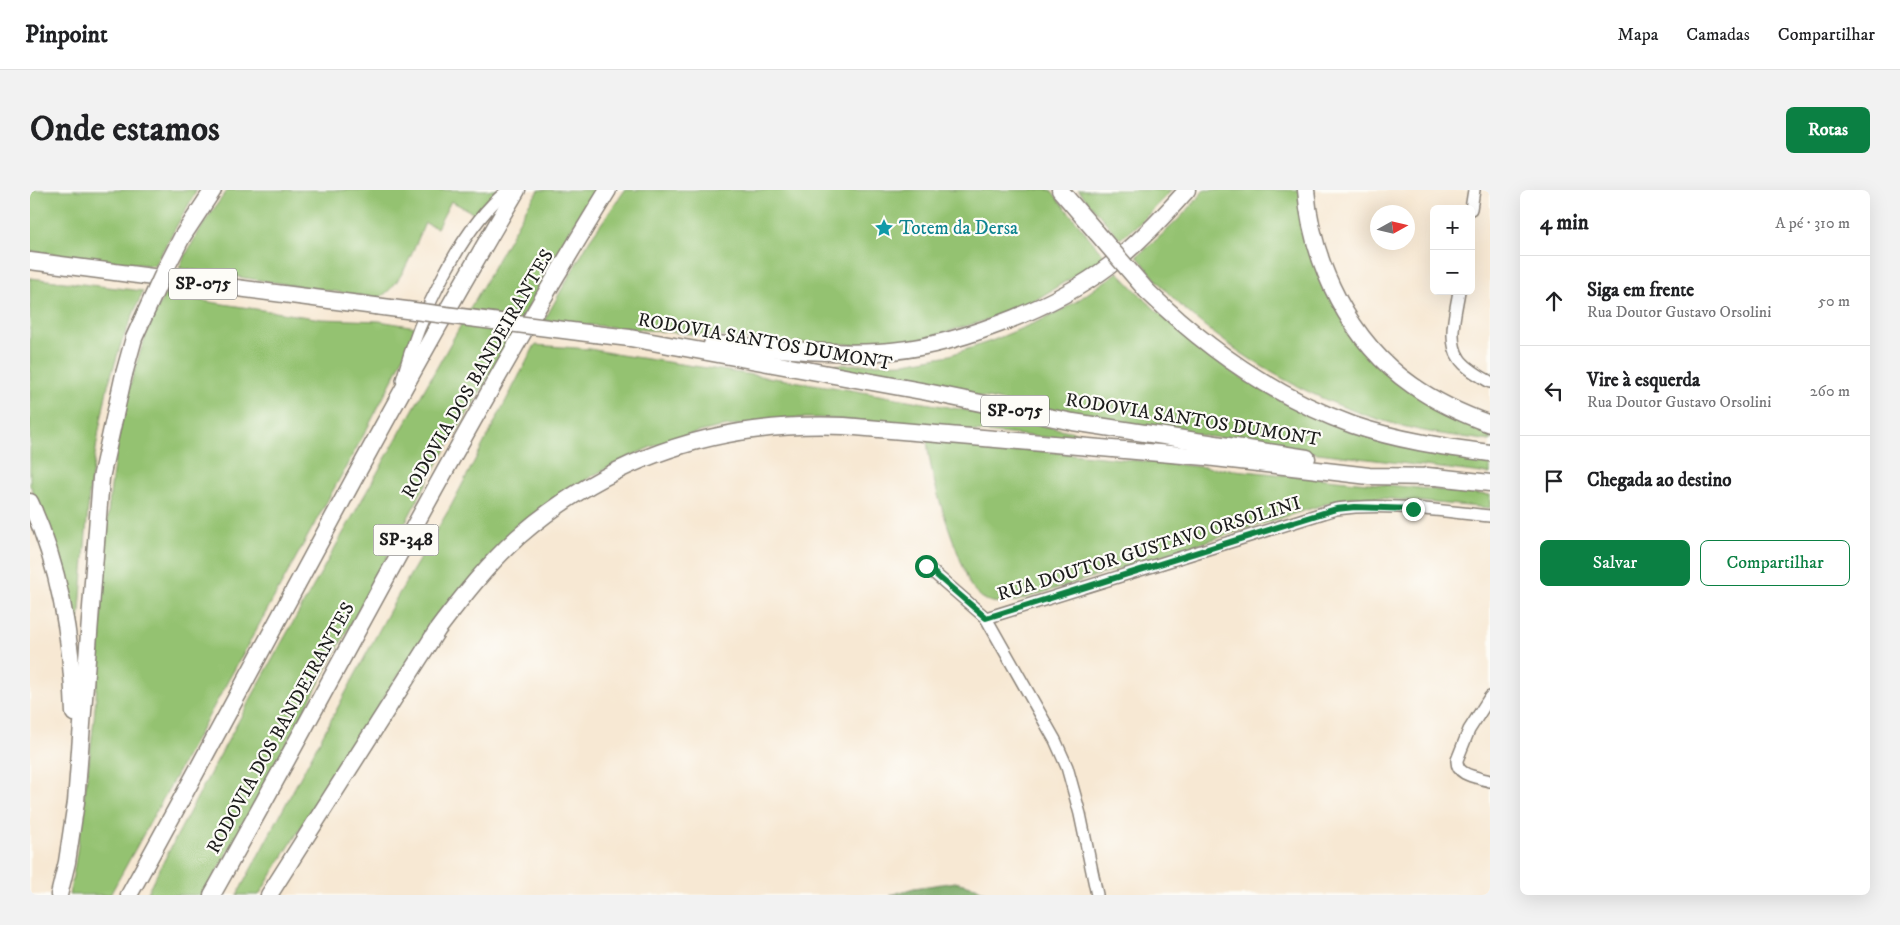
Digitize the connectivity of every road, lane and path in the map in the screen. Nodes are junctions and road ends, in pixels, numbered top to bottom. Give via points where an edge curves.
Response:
1 (213, 190) edge
2 (508, 190) edge
3 (518, 190) edge
4 (608, 190) edge
5 (1060, 190) edge
6 (1187, 190) edge
7 (1306, 190) edge
8 (1474, 190) edge
9 (1472, 205) edge
10 (30, 261) edge
11 (1458, 295) edge
12 (630, 338) junction
13 (1490, 382) edge
14 (396, 404) junction
15 (1490, 424) edge
16 (1490, 453) edge
17 (1438, 477) junction
18 (1490, 483) edge
19 (30, 502) edge
20 (1490, 516) edge
21 (926, 566) dead end
22 (986, 618) junction
23 (1490, 697) edge
24 (1490, 781) edge
25 (76, 802) junction
26 (60, 895) edge
27 (129, 895) edge
28 (212, 895) edge
29 (269, 895) edge
30 (1097, 895) edge

1 - 25 highway, bridge via 182,237 158,285 134,338 124,374 101,478
2 - 14 street via 471,230 444,275 410,356
3 - 14 highway
4 - 28 highway, RODOVIA DOS BANDEIRANTES / SP-348 via 427,502
5 - 16 highway, RODOVIA SANTOS DUMONT, bridge via 1147,291 1176,319 1226,358 1275,388 1353,425 1384,434
6 - 12 highway via 1136,242 1081,284 1012,319 962,337 924,347 879,352 825,352
7 - 15 highway via 1312,232 1320,258 1348,316 1367,343 1411,384 1438,402
8 - 9 street
10 - 12 highway, RODOVIA SANTOS DUMONT / SP-075, bridge
11 - 13 street via 1453,336 1459,359
12 - 17 highway, RODOVIA SANTOS DUMONT / SP-075 via 1112,429
14 - 27 highway
17 - 18 highway, RODOVIA SANTOS DUMONT / SP-075
17 - 29 highway via 1369,476 1206,457 844,426 760,428 677,446 624,467 564,501 494,560 438,628
19 - 25 highway via 42,527 63,608 72,670
20 - 22 street, RUA DOUTOR GUSTAVO ORSOLINI via 1381,507 1336,509
21 - 22 street, RUA DOUTOR GUSTAVO ORSOLINI
22 - 30 street via 1067,767
23 - 24 street via 1469,730 1456,765 1462,773
25 - 26 highway

